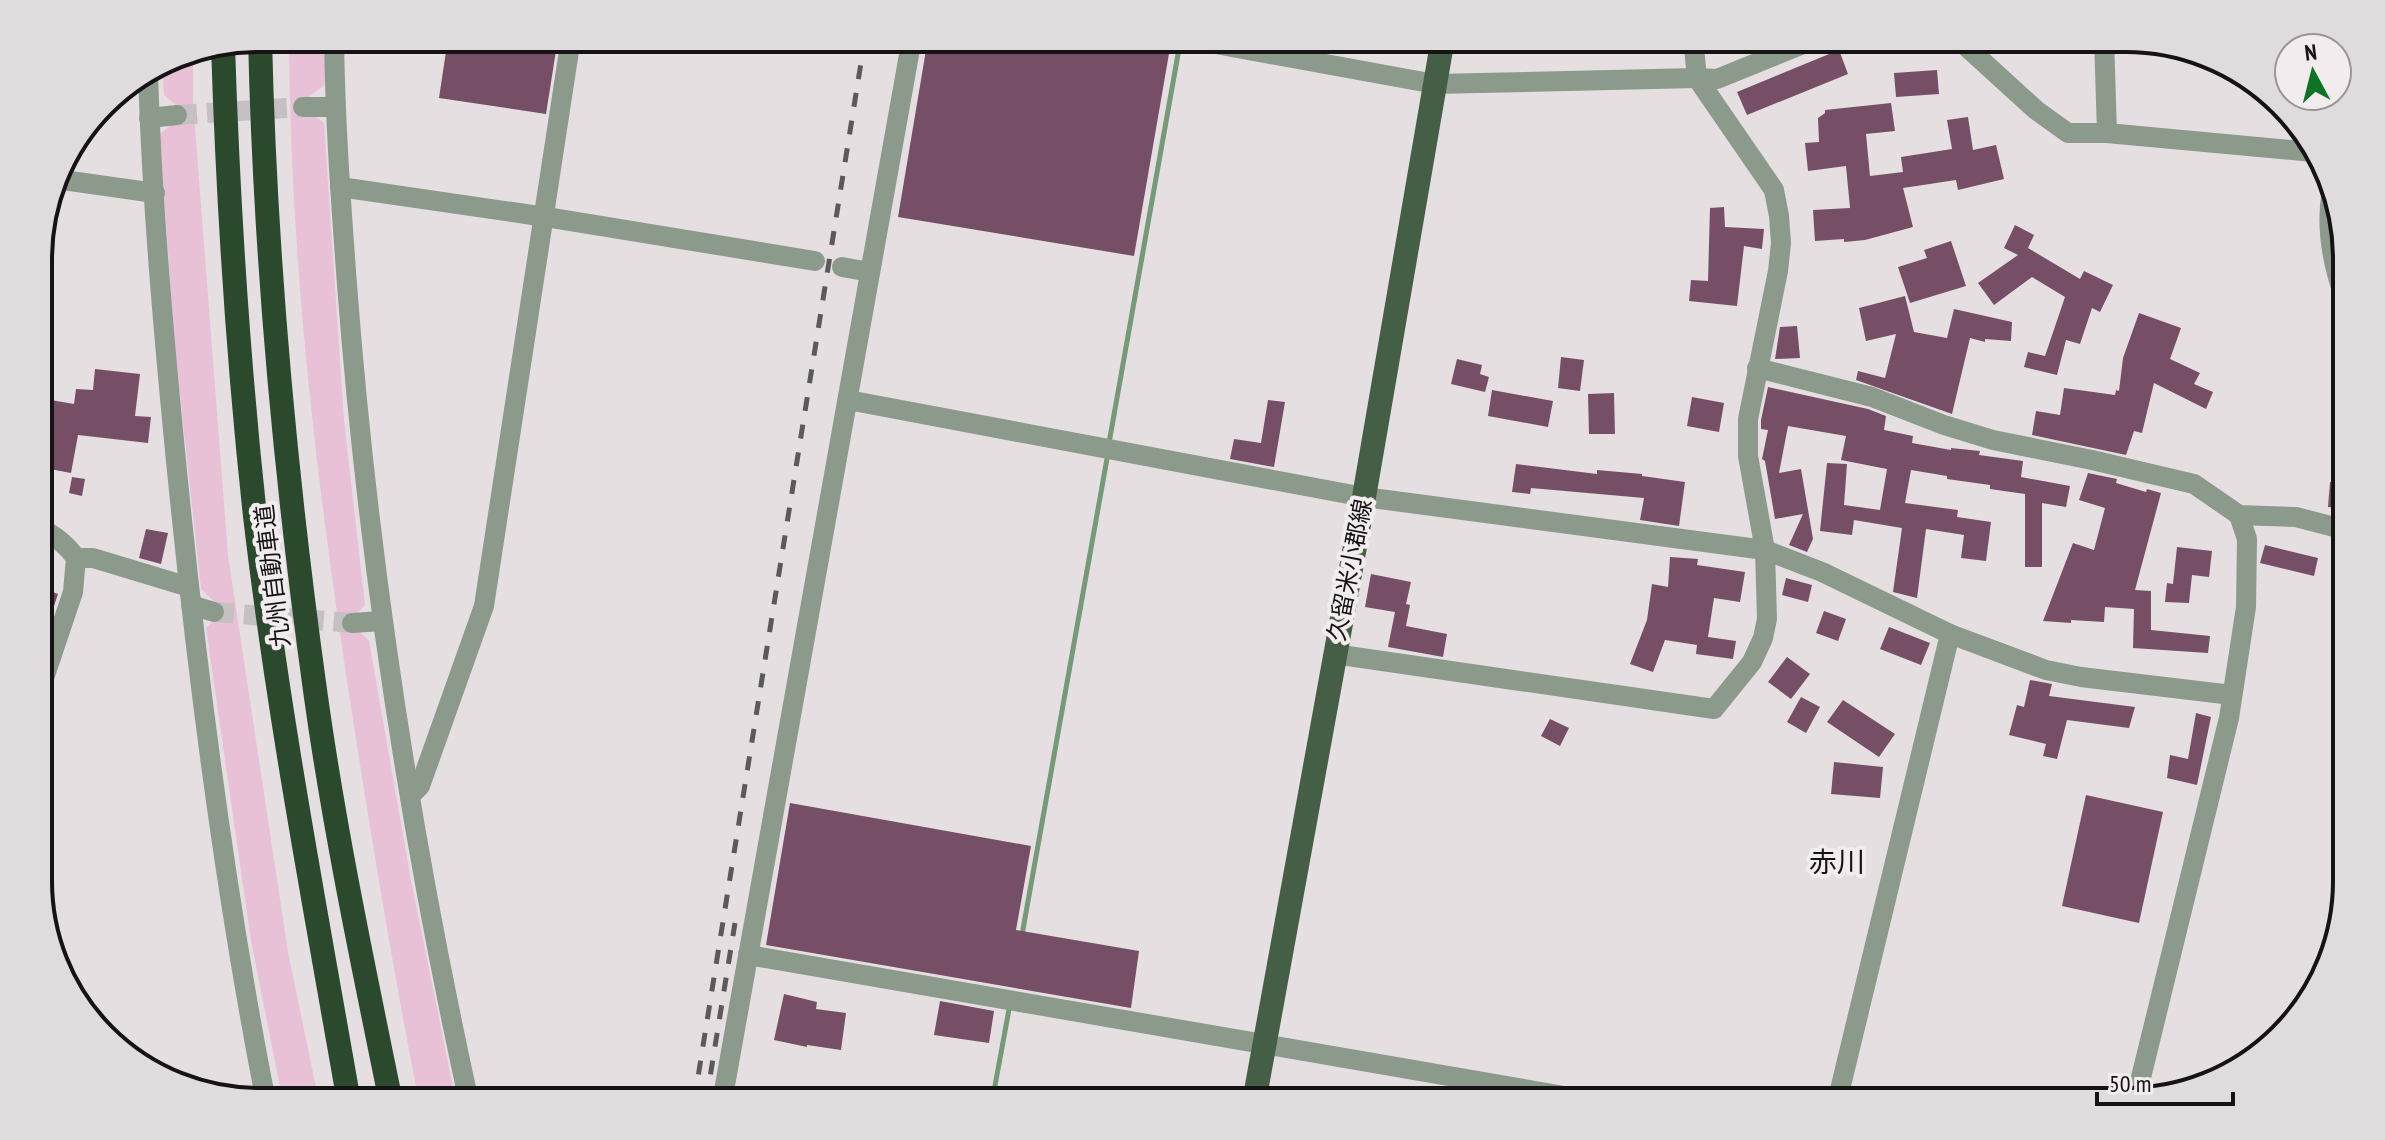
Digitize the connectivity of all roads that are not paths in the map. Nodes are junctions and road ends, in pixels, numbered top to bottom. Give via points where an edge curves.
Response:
1 (260, 52) edge
2 (334, 52) edge
3 (569, 52) edge
4 (909, 52) edge
5 (1259, 52) edge
6 (1441, 52) edge
7 (1694, 52) edge
8 (1784, 52) edge
9 (1972, 52) edge
10 (2104, 52) edge
11 (223, 56) edge
12 (1697, 78) junction
13 (1435, 84) junction
14 (148, 85) edge
15 (303, 107) tunnel mouth
16 (335, 107) junction
17 (177, 115) tunnel mouth
18 (149, 118) junction
19 (2107, 133) junction
20 (2302, 151) edge
21 (68, 181) edge
22 (340, 187) junction
23 (155, 193) junction
24 (546, 217) junction
25 (2328, 218) edge
26 (2333, 256) edge
27 (815, 261) dead end
28 (842, 267) dead end
29 (870, 272) junction
30 (1757, 368) junction
31 (848, 400) junction
32 (1364, 497) junction
33 (2239, 515) junction
34 (2333, 527) edge
35 (52, 534) edge
36 (1765, 550) junction
37 (76, 558) junction
38 (190, 596) junction
39 (214, 612) tunnel mouth
40 (382, 621) junction
41 (352, 623) tunnel mouth
42 (1950, 634) junction
43 (52, 654) edge
44 (1334, 654) junction
45 (2232, 695) junction
46 (410, 796) junction
47 (748, 955) junction
48 (1264, 1044) junction
49 (263, 1088) edge
50 (347, 1088) edge
51 (388, 1088) edge
52 (466, 1088) edge
53 (724, 1088) edge
54 (1256, 1088) edge
55 (1518, 1088) edge
56 (1840, 1088) edge
57 (2138, 1088) edge

1 - 51 highway, 九州自動車道 via 275,344 311,663
2 - 16 street
3 - 24 street
4 - 29 street
5 - 13 street
6 - 13 main road, 久留米小郡線
7 - 12 street
8 - 12 street via 1717,79
9 - 19 street via 2068,133
10 - 19 street
11 - 50 highway, 九州自動車道 via 227,176 255,518 280,699
12 - 13 street
12 - 30 street via 1774,190 1781,243
13 - 32 main road, 久留米小郡線
14 - 18 street
15 - 16 street
16 - 22 street
17 - 18 street
18 - 23 street
19 - 20 street
21 - 23 street
22 - 24 street
22 - 40 street via 357,412
23 - 38 street
24 - 27 street
24 - 46 street via 484,606 420,786
25 - 26 street
28 - 29 street
29 - 31 street
30 - 33 street via 1872,397 1993,440 2194,484
30 - 36 street via 1748,456
31 - 32 street
31 - 47 street
32 - 36 street
32 - 44 main road, 久留米小郡線
33 - 34 street via 2296,517
33 - 45 street via 2247,539 2246,607
35 - 37 street
36 - 42 street
36 - 44 street via 1763,638 1752,662 1714,709
37 - 38 street via 93,558
37 - 43 street via 73,592
38 - 39 street
38 - 49 street via 229,904
40 - 41 street
40 - 46 street
42 - 45 street via 2046,670
42 - 56 street
44 - 48 main road, 久留米小郡線
45 - 57 street
46 - 52 street
47 - 48 street
47 - 53 street
48 - 54 main road, 久留米小郡線
48 - 55 street

